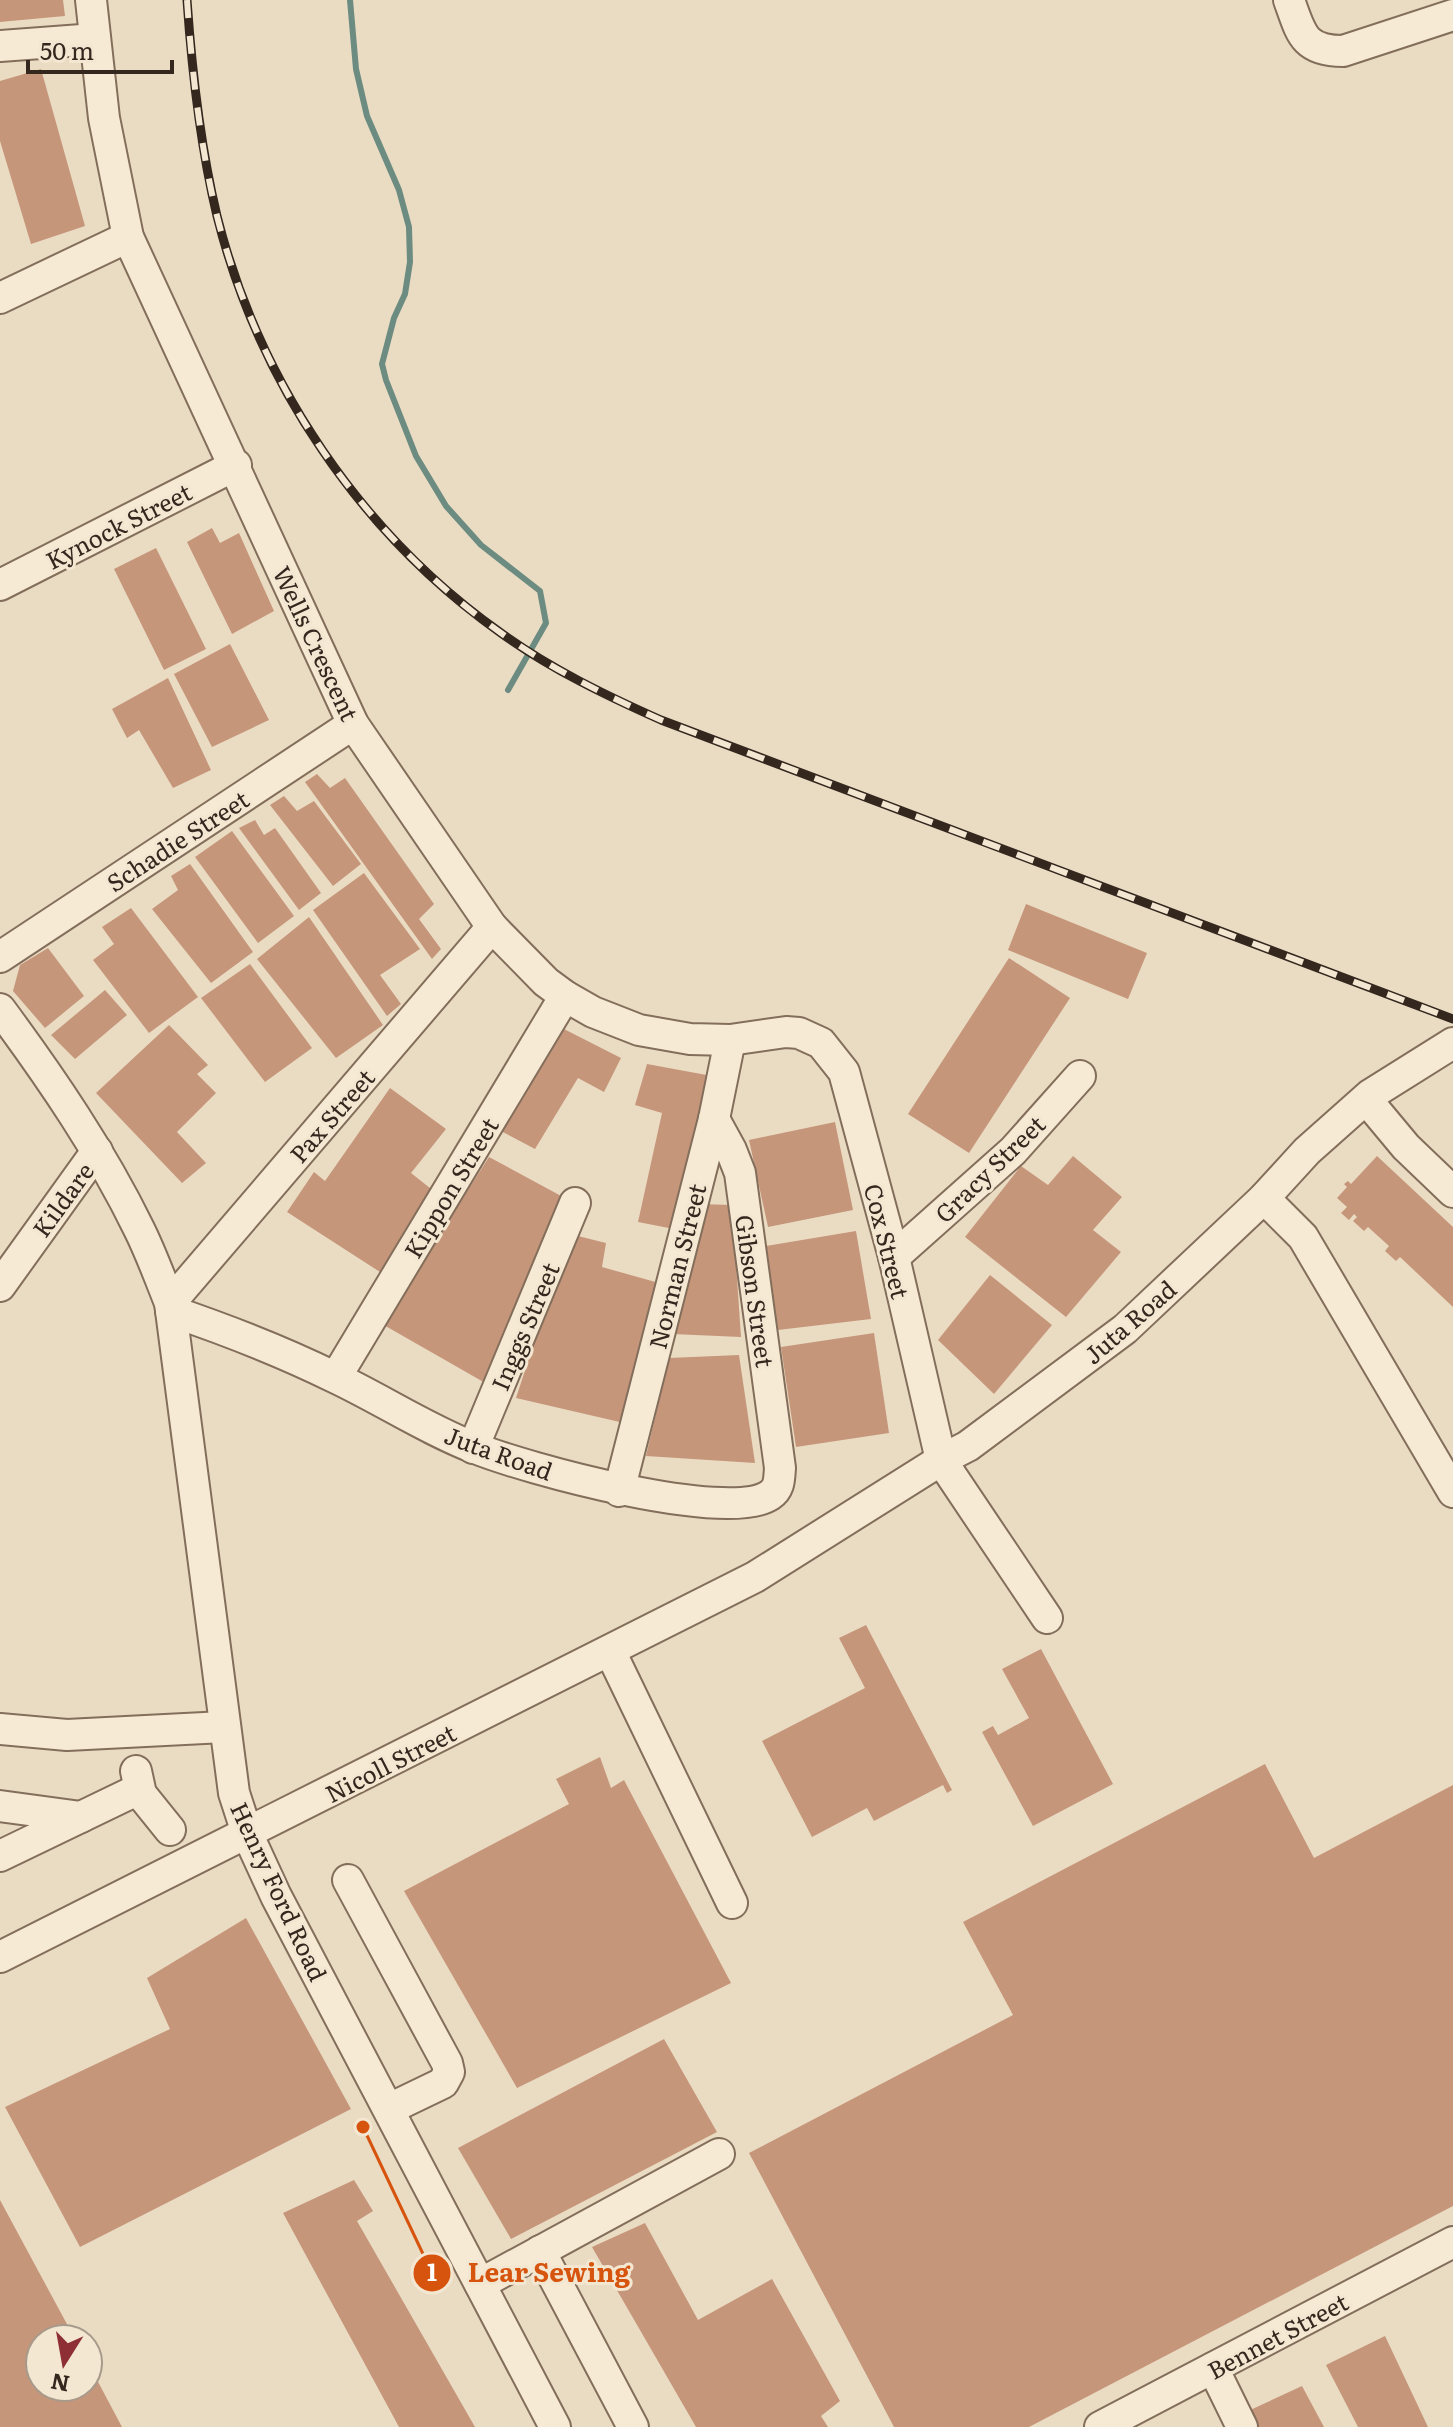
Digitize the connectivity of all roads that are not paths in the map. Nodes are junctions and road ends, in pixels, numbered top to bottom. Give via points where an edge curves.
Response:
1 (91, 0) edge
2 (1289, 0) edge
3 (1453, 15) edge
4 (95, 39) junction
5 (0, 46) edge
6 (128, 237) junction
7 (0, 298) edge
8 (236, 465) junction
9 (0, 585) edge
10 (353, 724) junction
11 (492, 927) junction
12 (0, 957) edge
13 (565, 996) junction
14 (0, 1009) edge
15 (809, 1037) joint
16 (730, 1040) junction
17 (1453, 1043) edge
18 (1080, 1076) dead end
19 (1366, 1099) junction
20 (714, 1119) junction
21 (97, 1151) junction
22 (1453, 1192) edge
23 (1264, 1198) junction
24 (575, 1203) dead end
25 (894, 1257) junction
26 (0, 1286) edge
27 (171, 1307) junction
28 (336, 1377) junction
29 (473, 1448) junction
30 (941, 1460) junction
31 (780, 1468) joint
32 (619, 1491) junction
33 (1453, 1492) edge
34 (778, 1564) joint
35 (1047, 1618) dead end
36 (610, 1651) junction
37 (224, 1727) junction
38 (0, 1729) edge
39 (0, 1806) edge
40 (81, 1817) junction
41 (170, 1830) dead end
42 (247, 1833) junction
43 (0, 1856) edge
44 (348, 1880) dead end
45 (732, 1903) dead end
46 (0, 1957) edge
47 (389, 2109) junction
48 (719, 2154) dead end
49 (1453, 2242) edge
50 (540, 2251) junction
51 (480, 2284) junction
52 (1213, 2368) junction
53 (555, 2427) edge
54 (633, 2427) edge
55 (1100, 2427) edge
56 (1242, 2427) edge

1 - 4 street, Wells Crescent
2 - 3 street via 1309,44 1330,51
4 - 5 street
4 - 6 street, Wells Crescent via 104,118
6 - 7 street
6 - 8 street, Wells Crescent
8 - 9 street, Kynock Street
8 - 10 street, Wells Crescent
10 - 11 street, Wells Crescent
10 - 12 street, Schadie Street
11 - 13 street, Wells Crescent
11 - 27 street, Pax Street
13 - 16 street, Wells Crescent via 639,1030
13 - 28 street, Kippon Street
14 - 21 street
15 - 16 street, Wells Crescent via 786,1032
15 - 25 street, Cox Street via 844,1072
16 - 20 street, Norman Street
17 - 19 street, Juta Road
18 - 25 street, Gracy Street via 1013,1151
19 - 22 street
19 - 23 street, Juta Road
20 - 31 street, Gibson Street via 740,1173
20 - 32 street, Norman Street
21 - 26 street, Kildare
21 - 27 street via 139,1230
23 - 30 street, Juta Road via 1125,1329 988,1432
23 - 33 street via 1303,1237
24 - 29 street, Inggs Street
25 - 30 street, Cox Street
27 - 28 street, Juta Road
27 - 37 street, Henry Ford Road
28 - 29 street, Juta Road
29 - 32 street, Juta Road
30 - 34 street, Juta Road
30 - 35 street
31 - 32 street, Juta Road via 779,1483 768,1496 741,1503
34 - 36 street, Nicoll Street
36 - 42 street, Nicoll Street
36 - 45 street
37 - 38 street via 67,1735
37 - 42 street, Henry Ford Road via 234,1793
39 - 40 street
40 - 41 street via 137,1780
40 - 43 street
42 - 46 street, Nicoll Street
42 - 47 street, Henry Ford Road
44 - 47 street via 449,2072 443,2083
47 - 51 street, Henry Ford Road
48 - 50 street
49 - 52 street, Bennet Street
50 - 51 street
50 - 54 street
51 - 53 street, Henry Ford Road
52 - 55 street, Bennet Street
52 - 56 street

